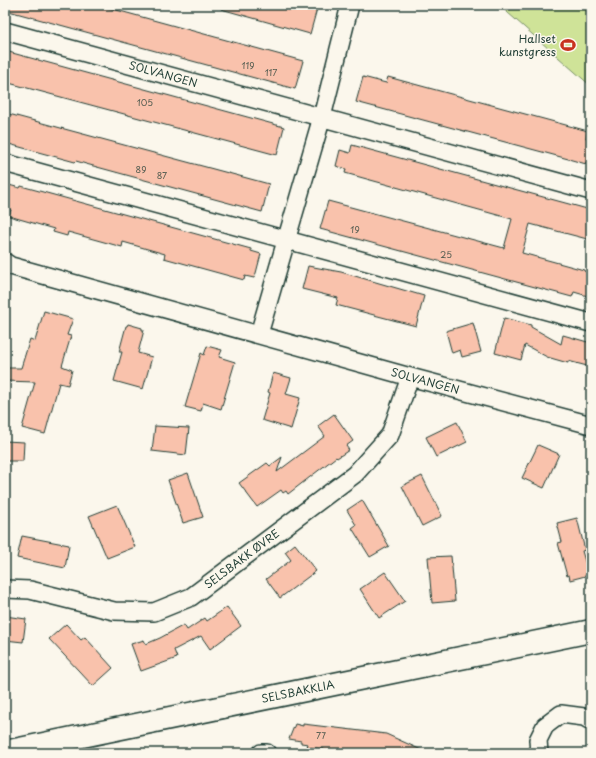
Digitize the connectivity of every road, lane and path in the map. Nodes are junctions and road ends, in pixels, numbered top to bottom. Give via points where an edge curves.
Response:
1 (350, 5) edge
2 (5, 31) edge
3 (322, 117) junction
4 (5, 163) edge
5 (591, 191) edge
6 (286, 239) junction
7 (5, 262) edge
8 (591, 323) edge
9 (259, 334) junction
10 (410, 377) junction
11 (591, 425) edge
12 (5, 589) edge
13 (591, 631) edge
14 (591, 721) edge
15 (5, 752) edge
16 (261, 753) edge
17 (267, 753) edge
18 (539, 753) edge

1 - 3 street
2 - 3 street, SOLVANGEN
3 - 5 street, SOLVANGEN
3 - 6 street
4 - 6 street
6 - 8 street
6 - 9 street
7 - 9 street, SOLVANGEN via 11,266
9 - 10 street, SOLVANGEN
10 - 11 street, SOLVANGEN
10 - 12 street, SELSBAKK ØVRE via 390,435 355,474 191,597 154,612 114,611 30,590
13 - 15 street, SELSBAKKLIA
14 - 18 street via 584,717 561,714 545,726 538,740
16 - 17 street

